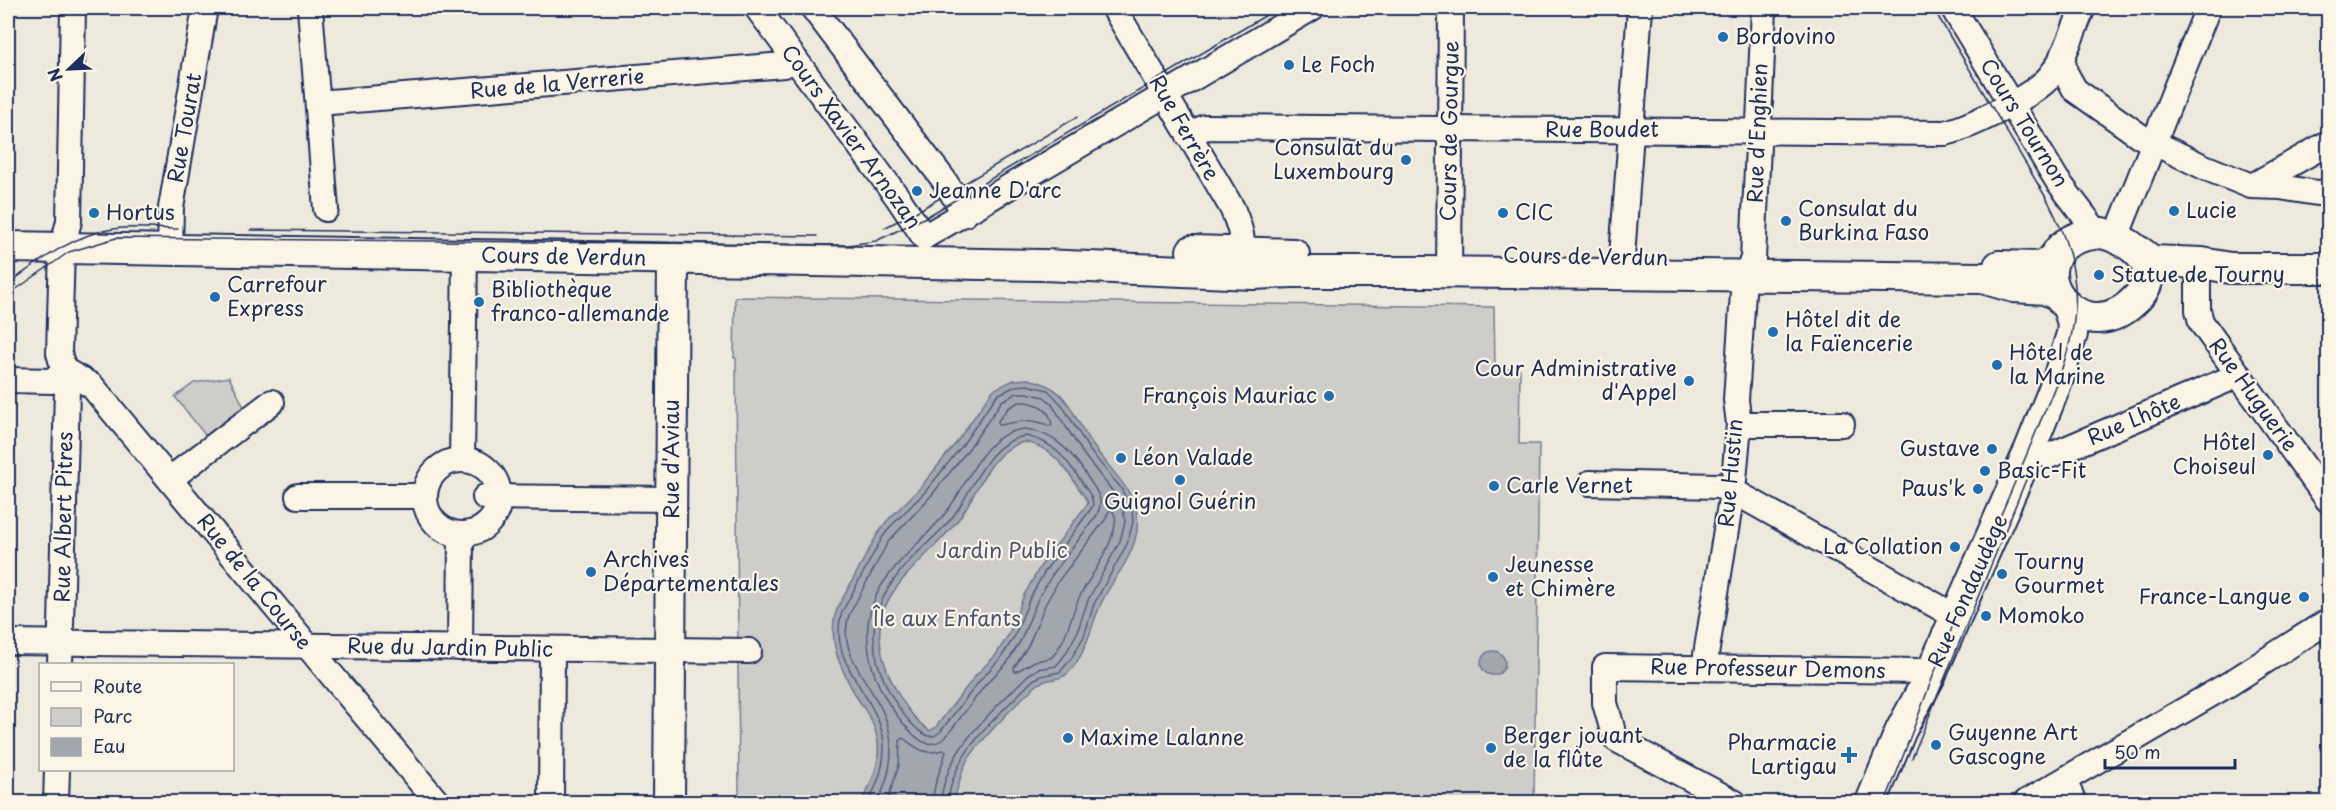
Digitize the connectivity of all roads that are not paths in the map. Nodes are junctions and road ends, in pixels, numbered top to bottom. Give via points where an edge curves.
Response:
1 (73, 8) edge
2 (205, 8) edge
3 (310, 8) edge
4 (757, 8) edge
5 (813, 8) edge
6 (1114, 8) edge
7 (1312, 8) edge
8 (1451, 8) edge
9 (1640, 8) edge
10 (1764, 8) edge
11 (1953, 8) edge
12 (2083, 8) edge
13 (2204, 14) edge
14 (2062, 56) junction
15 (795, 59) junction
16 (1165, 94) junction
17 (318, 103) junction
18 (2010, 103) junction
19 (1450, 129) junction
20 (1631, 130) junction
21 (1758, 132) junction
22 (1189, 136) junction
23 (2154, 142) junction
24 (2328, 143) edge
25 (2290, 178) junction
26 (2328, 192) edge
27 (326, 209) dead end
28 (965, 214) junction
29 (2119, 241) junction
30 (8, 247) edge
31 (62, 248) junction
32 (170, 250) junction
33 (924, 250) junction
34 (1240, 252) junction
35 (465, 255) junction
36 (1622, 257) junction
37 (2055, 257) junction
38 (673, 259) junction
39 (1449, 264) junction
40 (1748, 268) junction
41 (2328, 268) edge
42 (1121, 269) junction
43 (1178, 271) junction
44 (2198, 283) junction
45 (2328, 286) edge
46 (2142, 293) junction
47 (2062, 301) junction
48 (64, 370) junction
49 (2237, 373) junction
50 (8, 381) edge
51 (272, 402) dead end
52 (1738, 424) junction
53 (1842, 424) dead end
54 (2030, 449) junction
55 (462, 459) junction
56 (170, 479) junction
57 (1590, 483) dead end
58 (1733, 491) junction
59 (298, 495) dead end
60 (424, 496) junction
61 (491, 498) junction
62 (671, 499) junction
63 (2328, 500) edge
64 (461, 535) junction
65 (1957, 614) junction
66 (2328, 621) edge
67 (8, 642) edge
68 (307, 646) junction
69 (460, 648) junction
70 (552, 649) junction
71 (670, 650) junction
72 (749, 651) dead end
73 (60, 654) edge
74 (1706, 668) junction
75 (1930, 676) junction
76 (57, 771) edge
77 (2069, 792) edge
78 (57, 802) edge
79 (437, 802) edge
80 (551, 802) edge
81 (669, 802) edge
82 (1734, 802) edge
83 (1871, 802) edge
84 (2026, 802) edge

1 - 31 street, Rue Albert Pitres via 69,221
2 - 32 street, Rue Tourat via 171,208
3 - 17 street
4 - 15 street, Cours Xavier Arnozan
5 - 28 street via 944,180
6 - 16 street, Rue Ferrère
7 - 16 street
8 - 19 street, Cours de Gourgue
9 - 20 street
10 - 21 street, Rue d'Enghien
11 - 18 street, Cours Tournon
12 - 14 street, Rue Boudet
13 - 23 street
14 - 18 street, Rue Boudet via 2049,78
14 - 23 street via 2075,90
15 - 17 street, Rue de la Verrerie via 784,65
15 - 33 street, Cours Xavier Arnozan
16 - 22 street, Rue Ferrère
16 - 28 street
17 - 27 street
18 - 21 street, Rue Boudet via 1976,123 1945,133
18 - 29 street, Cours Tournon via 2057,180 2092,226
19 - 20 street, Rue Boudet
19 - 22 street, Rue Boudet via 1205,127
19 - 39 street, Cours de Gourgue
20 - 21 street, Rue Boudet
20 - 36 street
21 - 40 street, Rue d'Enghien
22 - 34 street, Rue Ferrère via 1232,208 1241,229
23 - 25 street via 2251,186
23 - 29 street
24 - 25 street
25 - 26 street
28 - 33 street
29 - 37 main road via 2082,236
29 - 41 main road via 2152,261 2230,268
29 - 46 main road via 2147,273
30 - 31 main road, Cours de Verdun
31 - 32 main road, Cours de Verdun
31 - 48 street, Rue Albert Pitres via 59,353
32 - 35 main road, Cours de Verdun
33 - 38 main road, Cours de Verdun
33 - 42 main road, Cours de Verdun
34 - 39 main road, Cours de Verdun
34 - 42 main road, Cours de Verdun via 1144,251
34 - 43 street via 1228,260
35 - 38 main road, Cours de Verdun
35 - 55 street
36 - 39 main road, Cours de Verdun
36 - 40 main road, Cours de Verdun
37 - 40 main road, Cours de Verdun via 2042,267 2028,268 1981,264
37 - 47 main road via 2051,277
38 - 62 main road, Rue d'Aviau
39 - 40 main road, Cours de Verdun
39 - 43 main road, Cours de Verdun via 1253,274
40 - 47 main road, Cours de Verdun via 1982,278 2014,287 2045,289
40 - 52 street, Rue Hustin via 1736,400
42 - 43 main road, Cours de Verdun
44 - 45 main road
44 - 46 main road via 2157,283
44 - 49 street, Rue Huguerie via 2199,318
46 - 47 main road via 2109,316 2083,315
47 - 54 main road, Rue Fondaudège via 2073,323 2068,351
48 - 50 street via 52,381
48 - 56 street, Rue de la Course via 93,386
48 - 73 street, Rue Albert Pitres via 67,389
49 - 54 street, Rue Lhôte via 2049,456
49 - 63 street, Rue Huguerie
51 - 56 street
52 - 53 street
52 - 58 street, Rue Hustin
54 - 65 main road, Rue Fondaudège
55 - 60 street via 431,474
55 - 61 street via 474,461 492,475 498,486
56 - 68 street, Rue de la Course
57 - 58 street via 1718,486
58 - 65 street
58 - 74 street, Rue Hustin
59 - 60 street
60 - 64 street via 431,519 450,533
61 - 62 street
61 - 64 street via 497,509 492,520 473,533
62 - 71 main road, Rue d'Aviau
64 - 69 street
65 - 75 main road, Rue Fondaudège
66 - 77 street
67 - 73 street, Rue du Jardin Public
68 - 69 street, Rue du Jardin Public
68 - 73 street, Rue du Jardin Public
68 - 79 street, Rue de la Course
69 - 70 street, Rue du Jardin Public
70 - 71 street, Rue du Jardin Public
70 - 80 street
71 - 72 street, Rue du Jardin Public
71 - 81 main road, Rue d'Aviau
74 - 75 street, Rue Professeur Demons via 1919,671
74 - 82 street, Rue Professeur Demons via 1605,667 1605,703 1615,734
75 - 83 main road, Rue Fondaudège via 1901,730
76 - 78 street
77 - 84 street

